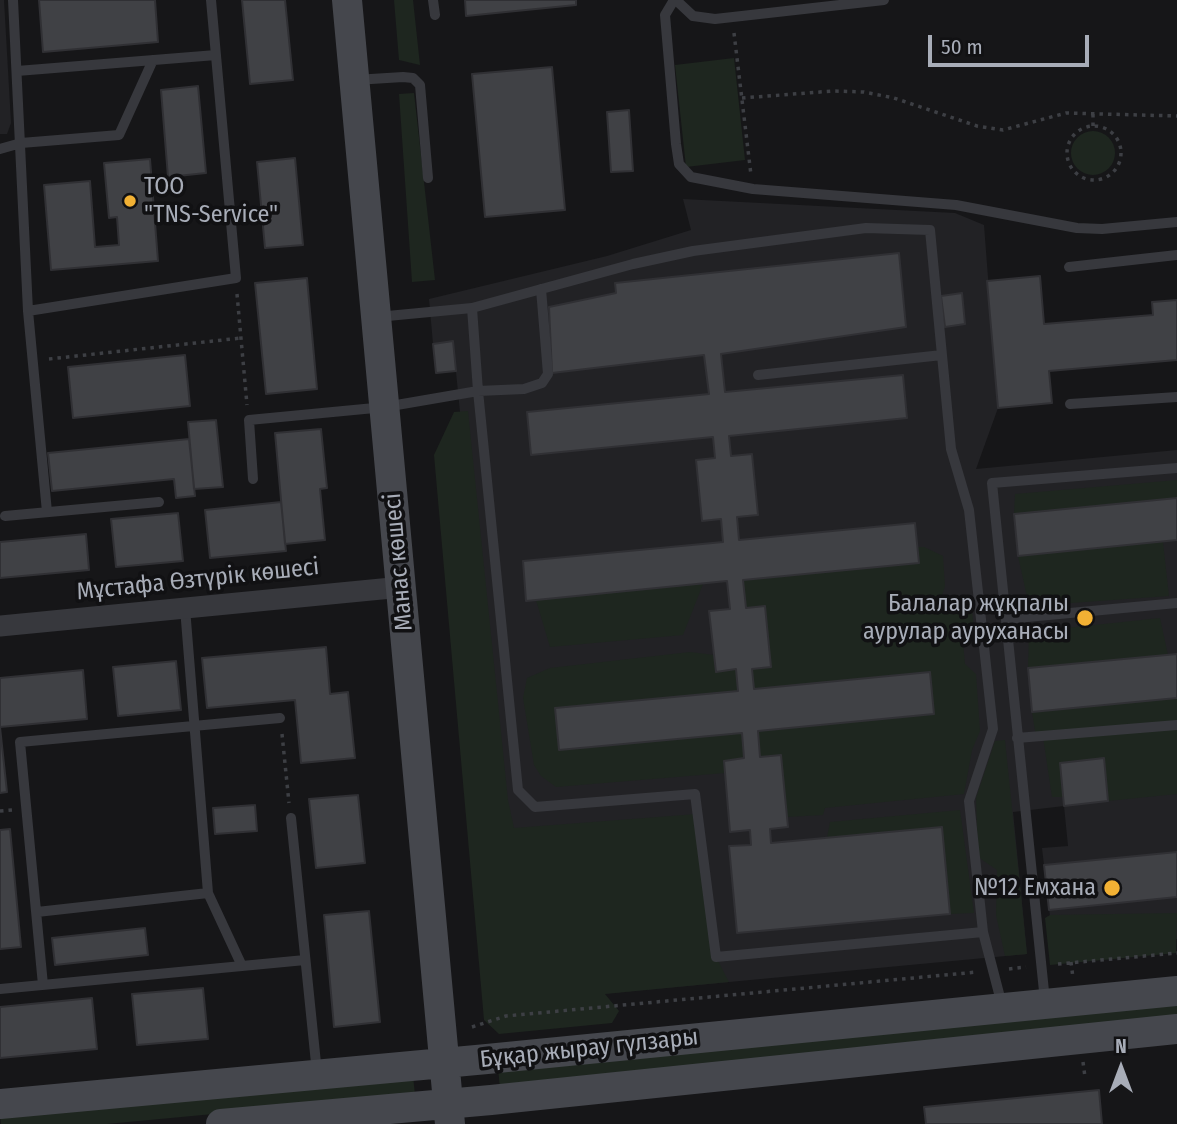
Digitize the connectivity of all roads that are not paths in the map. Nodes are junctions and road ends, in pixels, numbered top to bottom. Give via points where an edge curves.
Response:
1 (13, 0) edge
2 (211, 0) edge
3 (347, 0) edge
4 (433, 0) edge
5 (675, 0) edge
6 (884, 0) edge
7 (435, 15) dead end
8 (216, 55) junction
9 (153, 60) junction
10 (17, 71) junction
11 (355, 80) junction
12 (21, 142) junction
13 (0, 149) edge
14 (428, 178) dead end
15 (1177, 222) edge
16 (1177, 255) edge
17 (1069, 267) dead end
18 (541, 289) junction
19 (472, 309) junction
20 (28, 311) junction
21 (377, 317) junction
22 (942, 355) junction
23 (758, 375) dead end
24 (478, 391) junction
25 (1177, 397) edge
26 (1070, 404) dead end
27 (385, 407) junction
28 (1177, 468) edge
29 (253, 479) dead end
30 (159, 502) dead end
31 (47, 512) junction
32 (5, 516) dead end
33 (402, 587) junction
34 (1177, 603) edge
35 (185, 608) junction
36 (1006, 620) junction
37 (0, 626) edge
38 (280, 718) road end
39 (1177, 724) edge
40 (195, 726) junction
41 (1017, 738) junction
42 (291, 818) road end
43 (208, 893) junction
44 (37, 912) junction
45 (983, 932) junction
46 (305, 960) junction
47 (242, 966) junction
48 (43, 985) junction
49 (0, 989) edge
50 (1177, 991) edge
51 (1045, 1004) junction
52 (1002, 1008) junction
53 (1177, 1029) edge
54 (445, 1063) junction
55 (317, 1074) junction
56 (0, 1104) edge
57 (449, 1114) edge
58 (312, 1120) edge
59 (221, 1124) edge

1 - 10 lane
2 - 8 lane
3 - 11 street, Манас көшесі
4 - 7 lane
5 - 6 lane via 693,16 715,19
5 - 15 lane via 665,15 679,164 691,177 752,189 956,205 1077,228
8 - 9 lane
8 - 20 lane via 236,278
9 - 10 lane
9 - 12 lane via 119,135
10 - 12 lane
11 - 14 lane via 403,77 413,78 419,85
11 - 21 street, Манас көшесі
12 - 13 lane
12 - 20 lane
16 - 17 lane
18 - 19 lane
18 - 22 lane via 693,251 866,228 930,230
18 - 24 lane via 548,374 542,383 524,389
19 - 21 lane
19 - 24 lane
20 - 31 lane
21 - 27 street, Манас көшесі
22 - 23 lane
22 - 45 lane via 951,449 970,510 993,729 969,801
24 - 27 lane
24 - 45 lane via 518,790 535,807 695,794 716,957
25 - 26 lane
27 - 29 lane via 249,420
27 - 33 street, Манас көшесі
28 - 36 lane via 992,483
30 - 31 lane
31 - 32 lane
33 - 35 street, Мұстафа Өзтүрік көшесі
33 - 54 street, Манас көшесі
34 - 36 lane
35 - 37 street, Мұстафа Өзтүрік көшесі
35 - 40 lane
36 - 41 lane
38 - 40 lane
39 - 41 lane
40 - 43 lane
40 - 44 lane via 20,742
41 - 51 lane
42 - 46 lane
43 - 44 lane
43 - 47 lane
44 - 48 lane
45 - 52 lane
46 - 47 lane
46 - 55 lane
47 - 48 lane
48 - 49 lane
50 - 51 street, Бұқар жырау гүлзары
51 - 52 street, Бұқар жырау гүлзары
52 - 54 street, Бұқар жырау гүлзары
53 - 57 street, Бұқар жырау гүлзары
54 - 55 street, Бұқар жырау гүлзары
54 - 57 street, Манас көшесі
55 - 56 street, Бұқар жырау гүлзары
57 - 58 street, Бұқар жырау гүлзары
58 - 59 street, Бұқар жырау гүлзары

